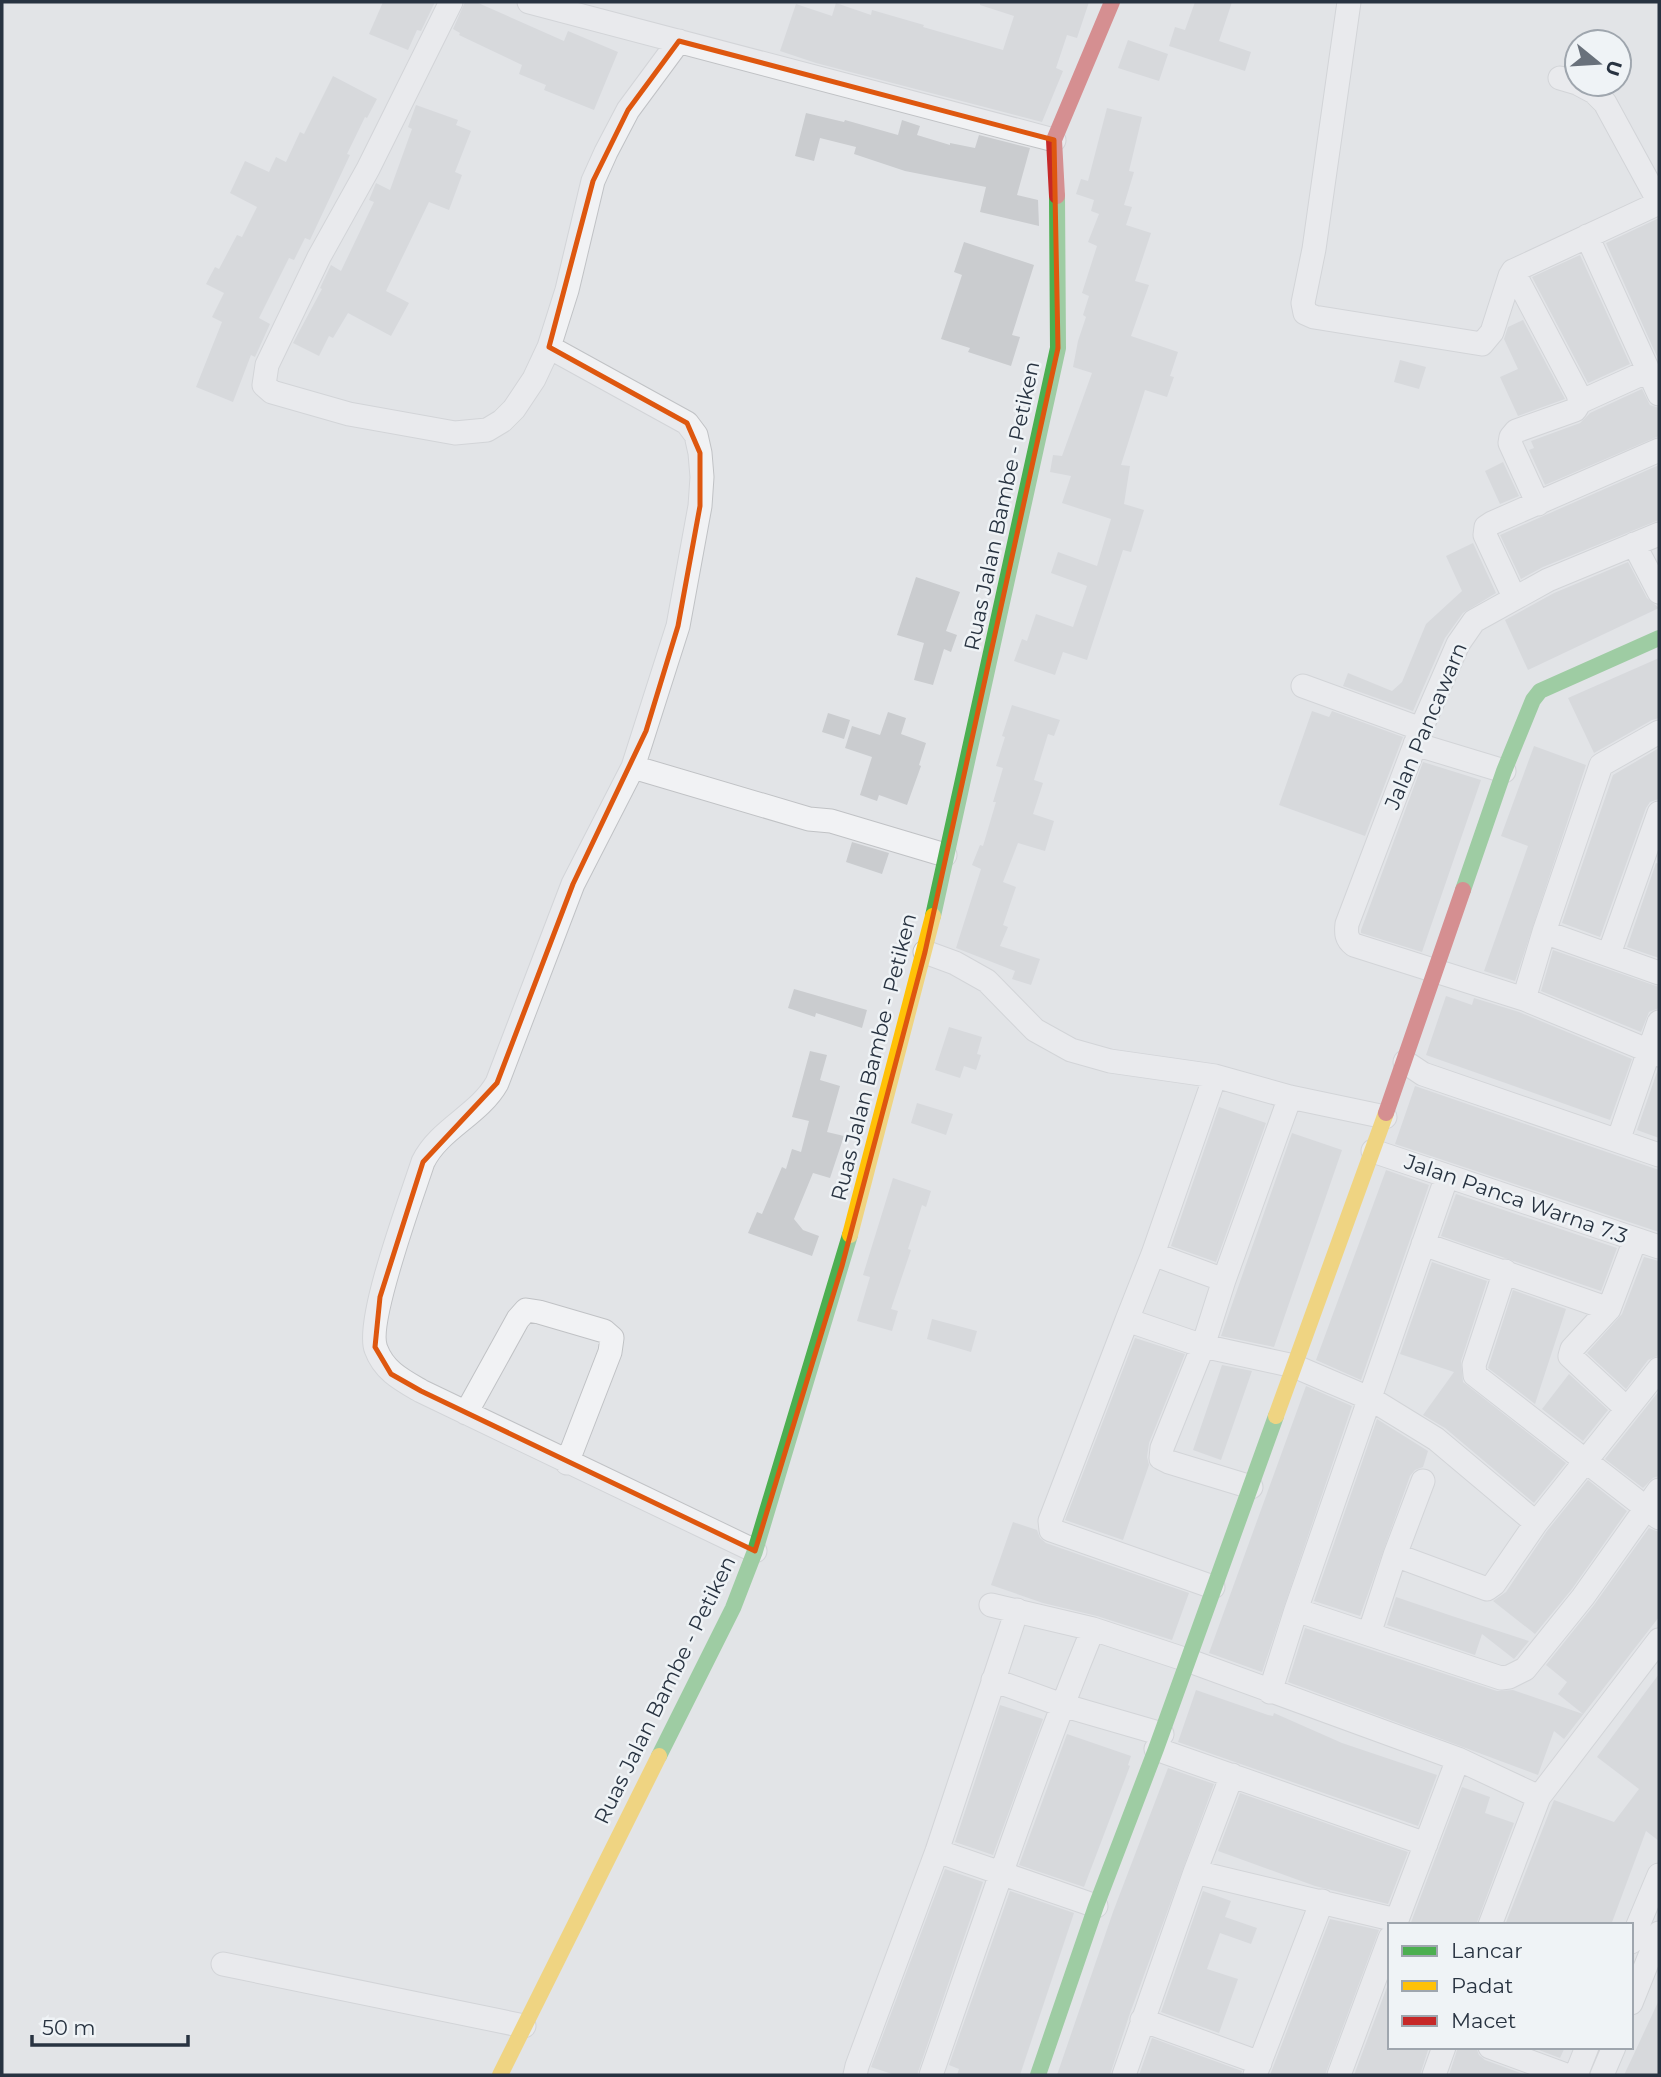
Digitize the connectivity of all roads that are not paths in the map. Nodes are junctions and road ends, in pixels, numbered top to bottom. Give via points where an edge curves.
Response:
1 (452, 2) edge
2 (530, 2) edge
3 (1112, 2) edge
4 (1349, 2) edge
5 (679, 41) junction
6 (1600, 98) edge
7 (1054, 139) junction
8 (1659, 203) edge
9 (1587, 236) junction
10 (1513, 271) junction
11 (549, 347) junction
12 (1648, 371) junction
13 (1659, 394) edge
14 (1580, 402) junction
15 (1659, 450) edge
16 (1538, 504) junction
17 (1659, 534) edge
18 (1634, 544) junction
19 (1659, 593) edge
20 (1514, 597) junction
21 (1659, 638) edge
22 (1303, 686) dead end
23 (1659, 732) edge
24 (1418, 736) junction
25 (633, 767) junction
26 (1504, 771) junction
27 (1659, 813) edge
28 (945, 855) junction
29 (1544, 932) junction
30 (925, 952) junction
31 (1609, 954) junction
32 (1434, 970) junction
33 (1659, 973) edge
34 (1524, 999) junction
35 (1659, 1022) edge
36 (1654, 1053) edge
37 (1405, 1062) junction
38 (1215, 1076) junction
39 (1290, 1097) junction
40 (1385, 1117) junction
41 (1618, 1140) junction
42 (1373, 1151) junction
43 (1659, 1155) edge
44 (1447, 1176) junction
45 (1635, 1240) junction
46 (1423, 1244) junction
47 (1659, 1247) edge
48 (1153, 1254) junction
49 (1505, 1271) junction
50 (1224, 1280) junction
51 (1609, 1309) junction
52 (1127, 1320) junction
53 (1203, 1346) junction
54 (1294, 1366) junction
55 (1659, 1369) edge
56 (1371, 1399) junction
57 (1627, 1409) junction
58 (466, 1413) junction
59 (1586, 1461) junction
60 (567, 1463) junction
61 (1423, 1481) dead end
62 (1251, 1487) junction
63 (1655, 1505) edge
64 (1536, 1523) junction
65 (755, 1551) junction
66 (1395, 1555) junction
67 (1213, 1587) junction
68 (991, 1605) dead end
69 (1017, 1610) junction
70 (1296, 1610) junction
71 (1093, 1629) junction
72 (1369, 1634) junction
73 (1659, 1640) edge
74 (1187, 1660) junction
75 (993, 1680) junction
76 (1270, 1692) junction
77 (1062, 1705) junction
78 (1159, 1742) junction
79 (1458, 1759) junction
80 (1231, 1775) junction
81 (1539, 1797) junction
82 (1426, 1844) junction
83 (937, 1851) junction
84 (1001, 1872) junction
85 (1195, 1872) junction
86 (1659, 1875) edge
87 (1322, 1901) junction
88 (1096, 1906) junction
89 (1396, 1923) edge
90 (1491, 1923) edge
91 (1388, 1926) edge
92 (1659, 1933) edge
93 (1633, 1937) edge
94 (1388, 1944) edge
95 (223, 1964) dead end
96 (1633, 1998) edge
97 (1142, 2020) junction
98 (524, 2026) junction
99 (1443, 2049) edge
100 (1495, 2049) edge
101 (1586, 2049) edge
102 (1613, 2049) edge
103 (1257, 2069) edge
104 (500, 2075) edge
105 (856, 2075) edge
106 (932, 2075) edge
107 (1038, 2075) edge
108 (1124, 2075) edge
109 (1339, 2075) edge
110 (1434, 2075) edge
111 (1566, 2075) edge
112 (1576, 2075) edge
113 (1602, 2075) edge

1 - 11 street via 319,257 267,365 264,385 272,392 349,414 455,433 477,432 502,421 514,409
2 - 5 street
3 - 7 main road, Ruas Jalan Bambe - Petiken
4 - 10 street via 1305,313 1482,344 1492,332
5 - 7 street
5 - 11 street via 628,110 593,181
6 - 8 street
7 - 28 main road, Ruas Jalan Bambe - Petiken via 1058,348
8 - 9 street
9 - 10 street
9 - 12 street
10 - 14 street
11 - 25 street via 687,423 700,453 700,506 678,626
12 - 13 street
12 - 14 street
14 - 16 street via 1575,410 1516,431 1511,437
15 - 16 street
16 - 20 street via 1486,527 1485,535
17 - 18 street, Jalan Pancawarn
18 - 19 street
18 - 20 street, Jalan Pancawarn
20 - 24 street, Jalan Pancawarn via 1474,621 1458,644
21 - 26 main road via 1540,691
22 - 24 street
23 - 29 street via 1601,765
24 - 26 street
24 - 32 street, Jalan Pancawarn via 1346,932 1354,945
25 - 28 street
25 - 58 street via 573,884 497,1083 435,1143 423,1162 380,1297 375,1348 391,1374
26 - 32 main road
27 - 31 street
28 - 30 main road, Ruas Jalan Bambe - Petiken
29 - 31 street
29 - 34 street
30 - 38 street via 987,981 1035,1030 1071,1050 1110,1061
30 - 65 main road, Ruas Jalan Bambe - Petiken via 842,1266
31 - 33 street
32 - 34 street
32 - 37 main road
34 - 36 street
35 - 36 street
36 - 41 street
37 - 40 main road
37 - 41 street via 1423,1074
38 - 39 street
38 - 48 street
39 - 40 street
39 - 50 street
40 - 42 main road
41 - 43 street
42 - 44 street, Jalan Panca Warna 7.3
42 - 54 main road
44 - 45 street, Jalan Panca Warna 7.3
44 - 46 street
45 - 47 street, Jalan Panca Warna 7.3
45 - 51 street
46 - 49 street
46 - 56 street
48 - 50 street
48 - 52 street
49 - 51 street
49 - 59 street via 1474,1365 1475,1375
50 - 53 street
51 - 57 street via 1570,1356
52 - 53 street
52 - 67 street via 1050,1521 1051,1530
53 - 54 street
53 - 62 street via 1161,1458
54 - 56 street
54 - 62 main road
55 - 57 street
56 - 64 street via 1436,1439
56 - 70 street
57 - 59 street
58 - 60 street
58 - 60 street via 526,1310 604,1331 612,1345
59 - 63 street
59 - 64 street
60 - 65 street
61 - 66 street
62 - 67 main road
63 - 72 street via 1517,1674 1501,1678
64 - 66 street via 1487,1589
65 - 98 main road, Ruas Jalan Bambe - Petiken via 733,1608
66 - 72 street
67 - 74 main road
68 - 69 street
69 - 71 street
69 - 75 street
70 - 72 street
70 - 76 street
71 - 74 street
71 - 77 street
73 - 81 street
74 - 76 street
74 - 78 main road
75 - 77 street
75 - 83 street
76 - 79 street
77 - 78 street
77 - 84 street
78 - 80 street
78 - 88 main road
79 - 81 street
79 - 82 street
80 - 82 street
80 - 85 street
81 - 90 street
82 - 89 street
83 - 84 street
83 - 105 street
84 - 88 street
84 - 106 street
85 - 87 street
85 - 97 street
86 - 93 street
87 - 91 street
87 - 103 street
88 - 107 main road
92 - 96 street
94 - 109 street
95 - 98 street
97 - 103 street
97 - 108 street
98 - 104 main road, Ruas Jalan Bambe - Petiken
99 - 110 street
100 - 111 street
101 - 112 street
102 - 113 street

